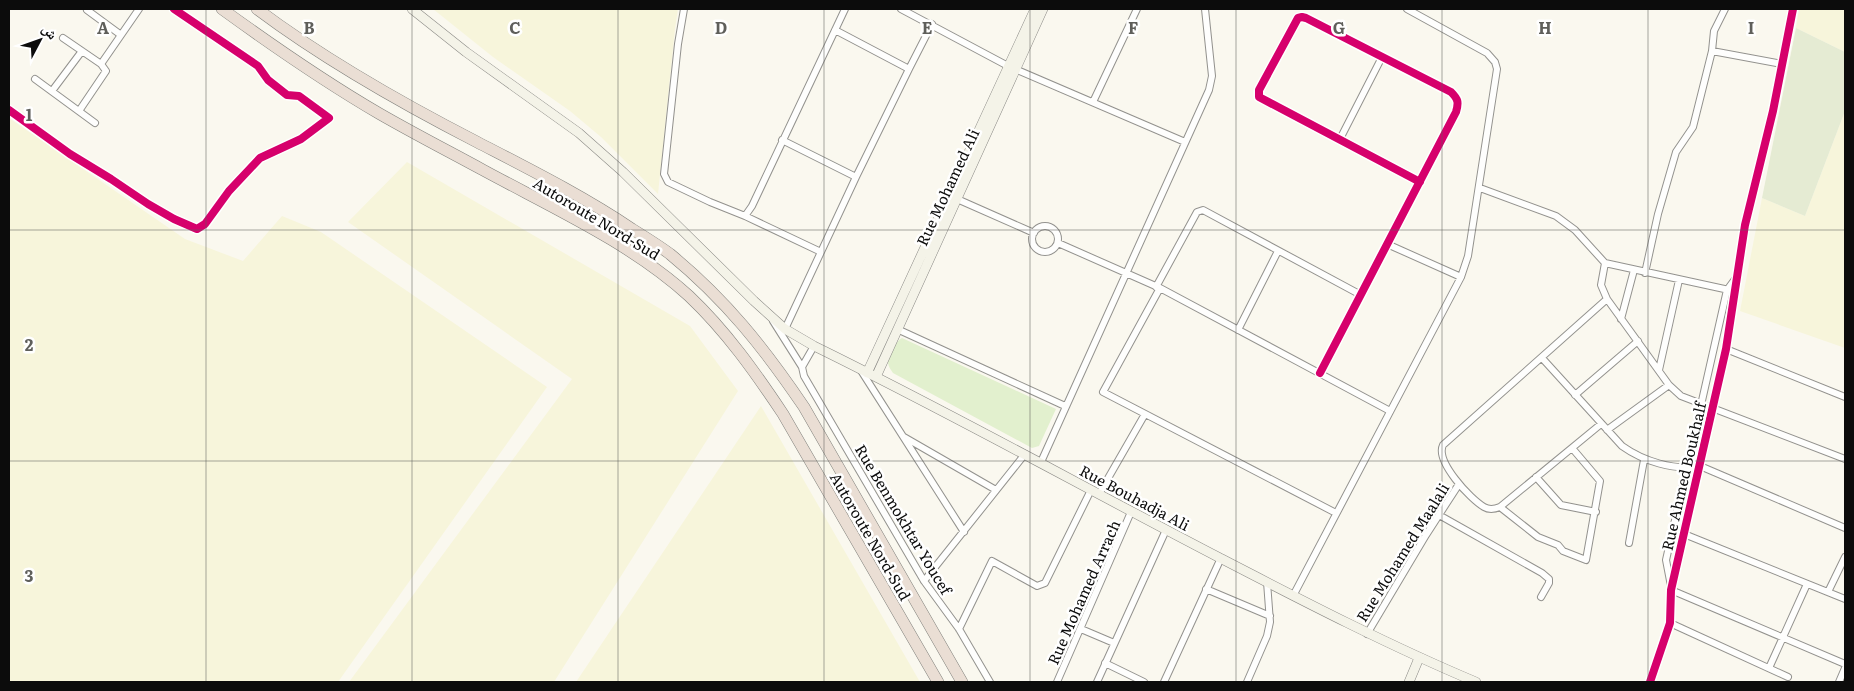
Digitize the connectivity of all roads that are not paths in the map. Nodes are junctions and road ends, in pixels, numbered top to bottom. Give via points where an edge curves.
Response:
1 (139, 9) edge
2 (174, 9) edge
3 (222, 9) edge
4 (256, 9) edge
5 (412, 9) edge
6 (684, 9) edge
7 (845, 9) edge
8 (901, 9) edge
9 (1035, 9) edge
10 (1044, 9) edge
11 (1137, 9) edge
12 (1205, 9) edge
13 (1406, 9) edge
14 (1725, 9) edge
15 (1793, 9) edge
16 (87, 10) dead end
17 (932, 24) junction
18 (835, 30) junction
19 (121, 35) junction
20 (63, 38) dead end
21 (82, 51) junction
22 (1712, 51) junction
23 (1382, 57) junction
24 (101, 64) junction
25 (1782, 64) junction
26 (1012, 67) junction
27 (909, 69) junction
28 (35, 79) dead end
29 (52, 92) junction
30 (1093, 102) junction
31 (9, 110) edge
32 (79, 111) junction
33 (95, 123) dead end
34 (1340, 139) junction
35 (782, 140) junction
36 (1185, 142) junction
37 (856, 176) junction
38 (1420, 182) junction
39 (1480, 188) junction
40 (957, 199) junction
41 (745, 216) junction
42 (1034, 233) junction
43 (1058, 243) junction
44 (1387, 244) junction
45 (1278, 251) junction
46 (821, 252) junction
47 (1605, 263) junction
48 (1634, 270) junction
49 (1126, 272) junction
50 (1645, 273) junction
51 (1739, 274) junction
52 (1461, 277) junction
53 (1679, 280) junction
54 (1158, 287) junction
55 (1727, 290) junction
56 (1736, 291) junction
57 (1361, 295) junction
58 (1607, 299) junction
59 (768, 313) junction
60 (1622, 319) junction
61 (897, 328) junction
62 (785, 329) junction
63 (1238, 330) junction
64 (1638, 341) junction
65 (814, 346) junction
66 (1726, 349) junction
67 (1542, 358) junction
68 (802, 367) junction
69 (1659, 370) junction
70 (867, 372) junction
71 (1320, 373) junction
72 (1669, 385) junction
73 (1574, 395) junction
74 (1845, 398) edge
75 (1702, 404) junction
76 (1065, 406) junction
77 (1712, 408) junction
78 (1390, 411) junction
79 (1144, 414) junction
80 (1601, 424) junction
81 (1607, 430) junction
82 (903, 437) junction
83 (1572, 448) junction
84 (1025, 454) junction
85 (1644, 460) junction
86 (1845, 460) edge
87 (1040, 462) junction
88 (1700, 466) junction
89 (1687, 469) junction
90 (1536, 477) junction
91 (1459, 484) junction
92 (996, 490) junction
93 (1095, 492) junction
94 (1500, 507) junction
95 (1131, 512) junction
96 (1596, 512) junction
97 (1336, 514) junction
98 (1439, 515) junction
99 (1845, 528) edge
100 (1166, 530) junction
101 (964, 532) junction
102 (1684, 534) junction
103 (1629, 543) dead end
104 (1845, 557) edge
105 (1220, 558) junction
106 (924, 581) junction
107 (1267, 582) junction
108 (1807, 584) junction
109 (1206, 589) junction
110 (1671, 590) junction
111 (1828, 592) junction
112 (1293, 596) junction
113 (1541, 597) dead end
114 (1845, 599) edge
115 (1270, 616) junction
116 (1670, 623) junction
117 (959, 629) junction
118 (1081, 629) junction
119 (1367, 634) junction
120 (1783, 637) junction
121 (1114, 643) junction
122 (1418, 658) junction
123 (1105, 663) junction
124 (1845, 664) edge
125 (1768, 668) junction
126 (1845, 668) edge
127 (1788, 678) dead end
128 (938, 682) edge
129 (962, 682) edge
130 (990, 682) edge
131 (1057, 682) edge
132 (1096, 682) edge
133 (1144, 682) edge
134 (1164, 682) edge
135 (1248, 682) edge
136 (1409, 682) edge
137 (1476, 682) edge
138 (1650, 682) edge
139 (1839, 682) edge

1 - 19 street
2 - 31 street via 258,66 268,80 287,95 299,96 329,118 302,139 260,158 229,191 205,224 197,229 148,204 41,135
3 - 128 highway, Autoroute Nord-Sud via 350,96 624,248 688,295 736,347 783,414
4 - 129 highway, Autoroute Nord-Sud via 368,82 613,216 668,253 710,290 749,331 804,407
5 - 59 main road, Rue Bouhadja Ali via 466,52 579,132
6 - 41 street via 665,178
7 - 18 street
8 - 17 street
9 - 26 main road
10 - 26 main road, Rue Mohamed Ali
11 - 30 street
12 - 36 street via 1212,83
13 - 39 street via 1487,53 1496,62 1498,69
14 - 22 street via 1714,31
15 - 25 street, Rue Ahmed Boukhalf
16 - 19 street
17 - 26 street
17 - 27 street
18 - 27 street
18 - 35 street
19 - 24 street
20 - 21 street
21 - 24 street
21 - 29 street
22 - 25 street
22 - 50 street via 1693,127 1676,152
23 - 34 street
23 - 34 street via 1302,17 1298,18 1259,90 1262,100
23 - 38 street via 1451,92 1459,104
24 - 32 street via 105,74
25 - 51 street, Rue Ahmed Boukhalf via 1745,225
26 - 30 street
26 - 40 main road, Rue Mohamed Ali
26 - 70 main road
27 - 37 street
28 - 29 street
29 - 32 street
30 - 36 street
32 - 33 street
34 - 38 street
35 - 37 street
35 - 41 street
36 - 49 street
37 - 46 street
38 - 44 street
39 - 47 street via 1556,216 1575,230
39 - 52 street
40 - 42 street
40 - 61 main road, Rue Mohamed Ali
41 - 46 street
42 - 43 street via 1040,227 1051,227 1057,233
42 - 43 street via 1032,242 1040,252 1053,251
43 - 49 street
44 - 52 street
44 - 57 street
45 - 54 street via 1200,210
45 - 57 street
45 - 63 street
46 - 62 street
47 - 48 street
47 - 58 street via 1601,285
48 - 50 street
48 - 60 street
49 - 54 street
49 - 76 street
50 - 53 street
51 - 55 street
51 - 56 street, Rue Ahmed Boukhalf
52 - 78 street
53 - 55 street
53 - 69 street
54 - 63 street
54 - 79 street via 1102,392
55 - 56 street
55 - 75 street
56 - 66 street, Rue Ahmed Boukhalf
57 - 71 street
58 - 60 street
58 - 67 street
59 - 62 main road, Rue Bouhadja Ali
59 - 68 street, Rue Benmokhtar Youcef
60 - 64 street
61 - 70 main road, Rue Mohamed Ali
61 - 76 street
62 - 65 main road, Rue Bouhadja Ali
63 - 71 street
64 - 69 street
64 - 73 street
65 - 68 street
65 - 70 main road, Rue Bouhadja Ali
66 - 74 street
66 - 77 street, Rue Ahmed Boukhalf
67 - 73 street
67 - 91 street via 1444,445 1442,457
68 - 106 street, Rue Benmokhtar Youcef via 804,376
69 - 72 street
70 - 82 street
70 - 84 main road, Rue Bouhadja Ali
71 - 78 street
72 - 75 street via 1681,396
72 - 81 street
73 - 80 street
75 - 77 street
75 - 89 street
76 - 87 street
77 - 86 street
77 - 88 street, Rue Ahmed Boukhalf
78 - 97 street
79 - 93 street
79 - 97 street
80 - 81 street
80 - 83 street
81 - 85 street via 1622,446
82 - 92 street
82 - 101 street
83 - 90 street
83 - 96 street via 1600,481
84 - 87 main road, Rue Bouhadja Ali
84 - 92 street
85 - 89 street
85 - 103 street
87 - 93 main road, Rue Bouhadja Ali
88 - 89 street
88 - 99 street
88 - 102 street, Rue Ahmed Boukhalf
89 - 110 street via 1666,560
90 - 94 street
90 - 96 street via 1561,505
91 - 94 street via 1484,507
91 - 98 street, Rue Mohamed Maalali
92 - 101 street
93 - 95 main road, Rue Bouhadja Ali
93 - 117 street via 1045,583 1037,586 992,561
94 - 96 street via 1538,537 1558,545 1563,552 1586,560
95 - 100 main road, Rue Bouhadja Ali
95 - 118 street, Rue Mohamed Arrach
97 - 112 street
98 - 113 street via 1542,573 1549,583
98 - 119 street, Rue Mohamed Maalali
100 - 105 main road, Rue Bouhadja Ali
100 - 121 street
101 - 106 street
102 - 108 street
102 - 110 street, Rue Ahmed Boukhalf
104 - 111 street
105 - 107 main road, Rue Bouhadja Ali
105 - 109 street
106 - 117 street, Rue Benmokhtar Youcef
107 - 112 main road, Rue Bouhadja Ali
107 - 115 street
108 - 111 street
108 - 120 street
109 - 115 street
109 - 134 street
110 - 116 street, Rue Ahmed Boukhalf
110 - 120 street
111 - 114 street
112 - 119 main road, Rue Bouhadja Ali
115 - 135 street via 1267,636
116 - 125 street
116 - 138 street, Rue Ahmed Boukhalf
117 - 130 street, Rue Benmokhtar Youcef
118 - 121 street
118 - 131 street, Rue Mohamed Arrach
119 - 122 main road, Rue Bouhadja Ali
120 - 124 street
120 - 125 street
121 - 123 street
122 - 136 main road
122 - 137 main road, Rue Bouhadja Ali
123 - 132 street
123 - 133 street
125 - 127 street
126 - 139 street

